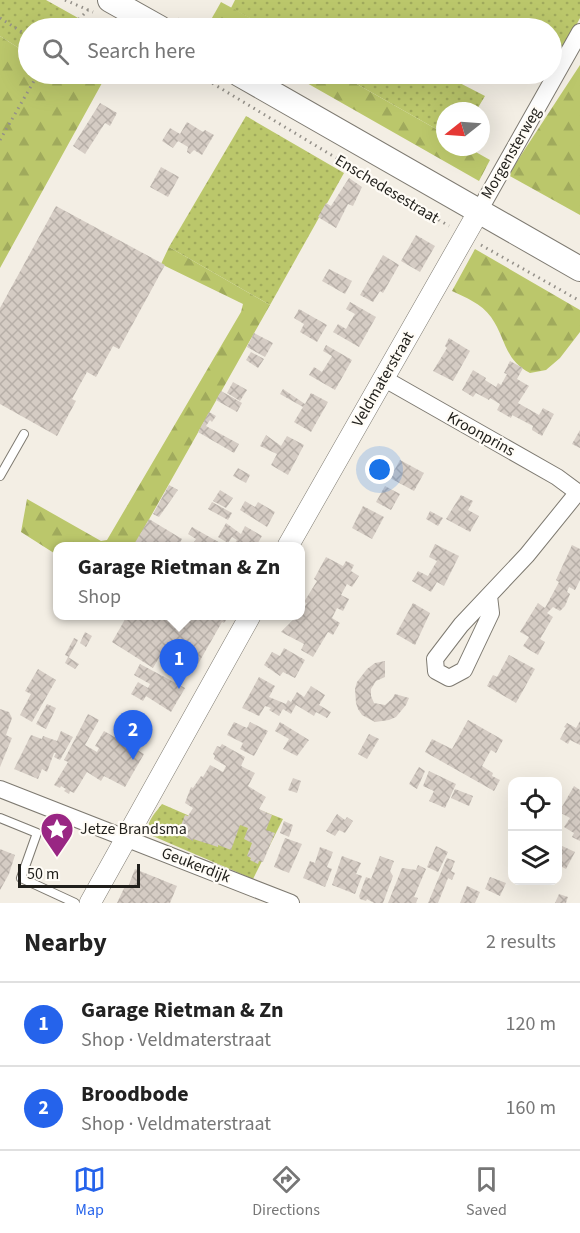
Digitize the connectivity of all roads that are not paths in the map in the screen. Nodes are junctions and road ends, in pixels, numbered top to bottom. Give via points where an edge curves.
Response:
1 (99, 5) edge
2 (133, 18) edge
3 (580, 32) edge
4 (562, 64) edge
5 (257, 84) edge
6 (551, 84) edge
7 (479, 211) junction
8 (580, 269) edge
9 (383, 378) junction
10 (24, 434) dead end
11 (0, 476) edge
12 (579, 493) edge
13 (290, 542) edge
14 (489, 596) dead end
15 (247, 620) edge
16 (0, 789) edge
17 (0, 818) edge
18 (125, 838) junction
19 (75, 903) edge
20 (90, 903) edge
21 (291, 903) edge

1 - 2 main road
3 - 4 street, Morgensterweg
5 - 7 main road, Enschedesestraat
6 - 7 street, Morgensterweg
7 - 8 main road, Enschedesestraat
7 - 9 street, Veldmaterstraat
9 - 12 street, Kroonprins via 558,477
9 - 13 street, Veldmaterstraat
10 - 11 lane
12 - 14 street, Kroonprins
15 - 18 street
16 - 18 street, Geukerdijk
17 - 19 lane via 37,833 21,878
18 - 20 street
18 - 21 street, Geukerdijk

